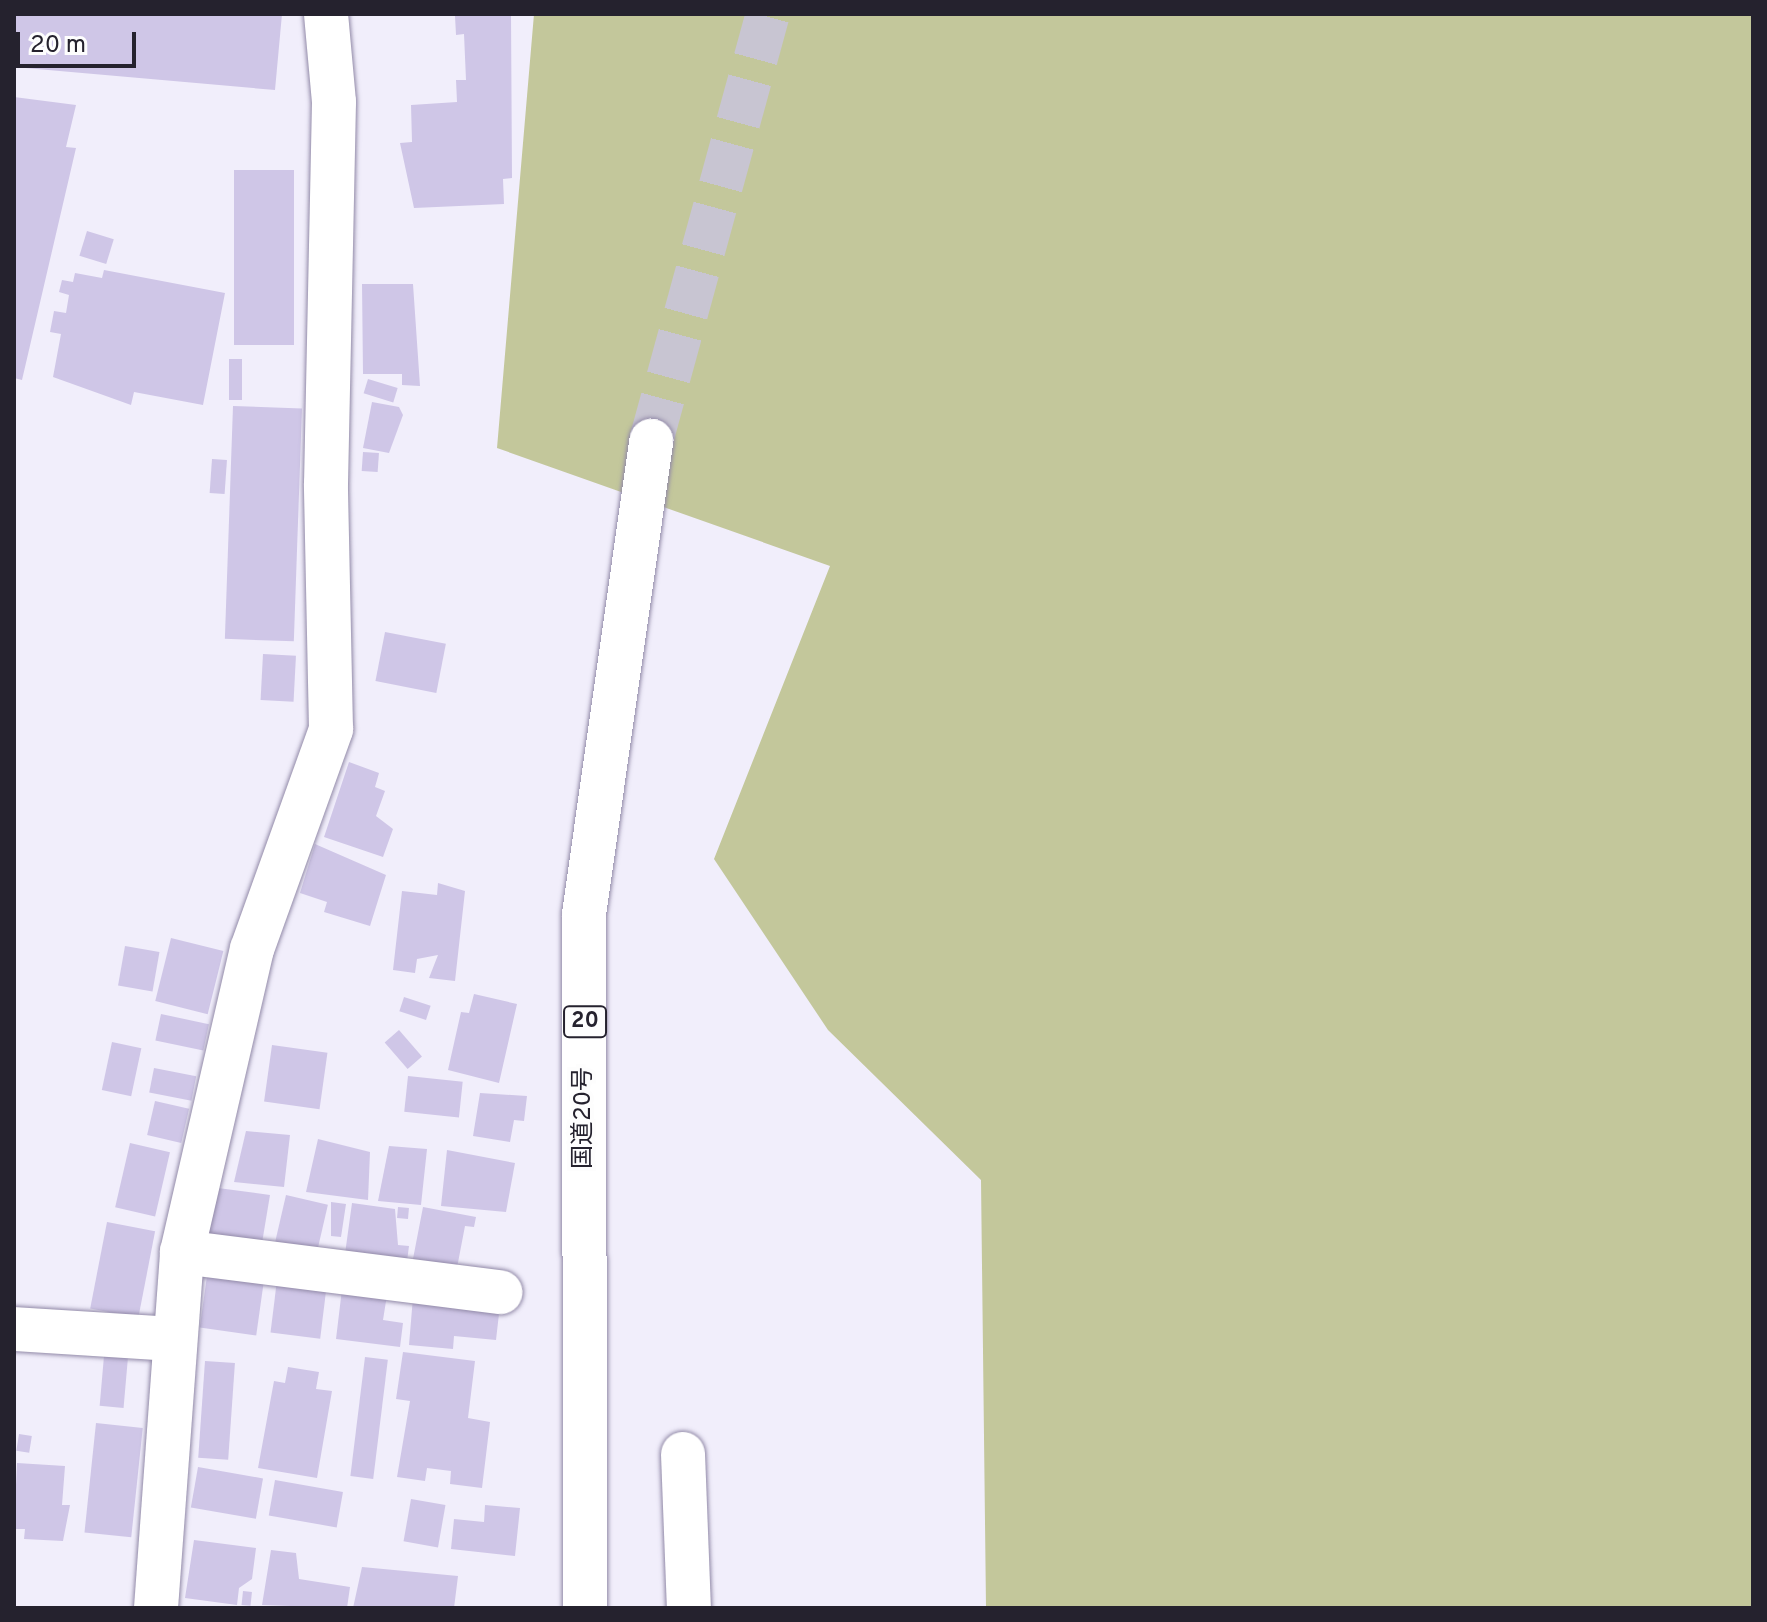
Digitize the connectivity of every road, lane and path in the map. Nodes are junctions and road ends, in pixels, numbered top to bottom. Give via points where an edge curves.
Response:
1 (326, 14) edge
2 (651, 441) tunnel mouth
3 (182, 1252) junction
4 (500, 1292) dead end
5 (14, 1329) edge
6 (171, 1339) junction
7 (683, 1454) dead end
8 (156, 1608) edge
9 (585, 1608) edge
10 (689, 1608) edge

1 - 3 main road via 334,102 326,484 331,729 252,949
2 - 9 main road, 国道20号 / 20 via 584,914
3 - 4 main road
3 - 6 main road
5 - 6 main road
6 - 8 main road via 173,1439
7 - 10 main road

